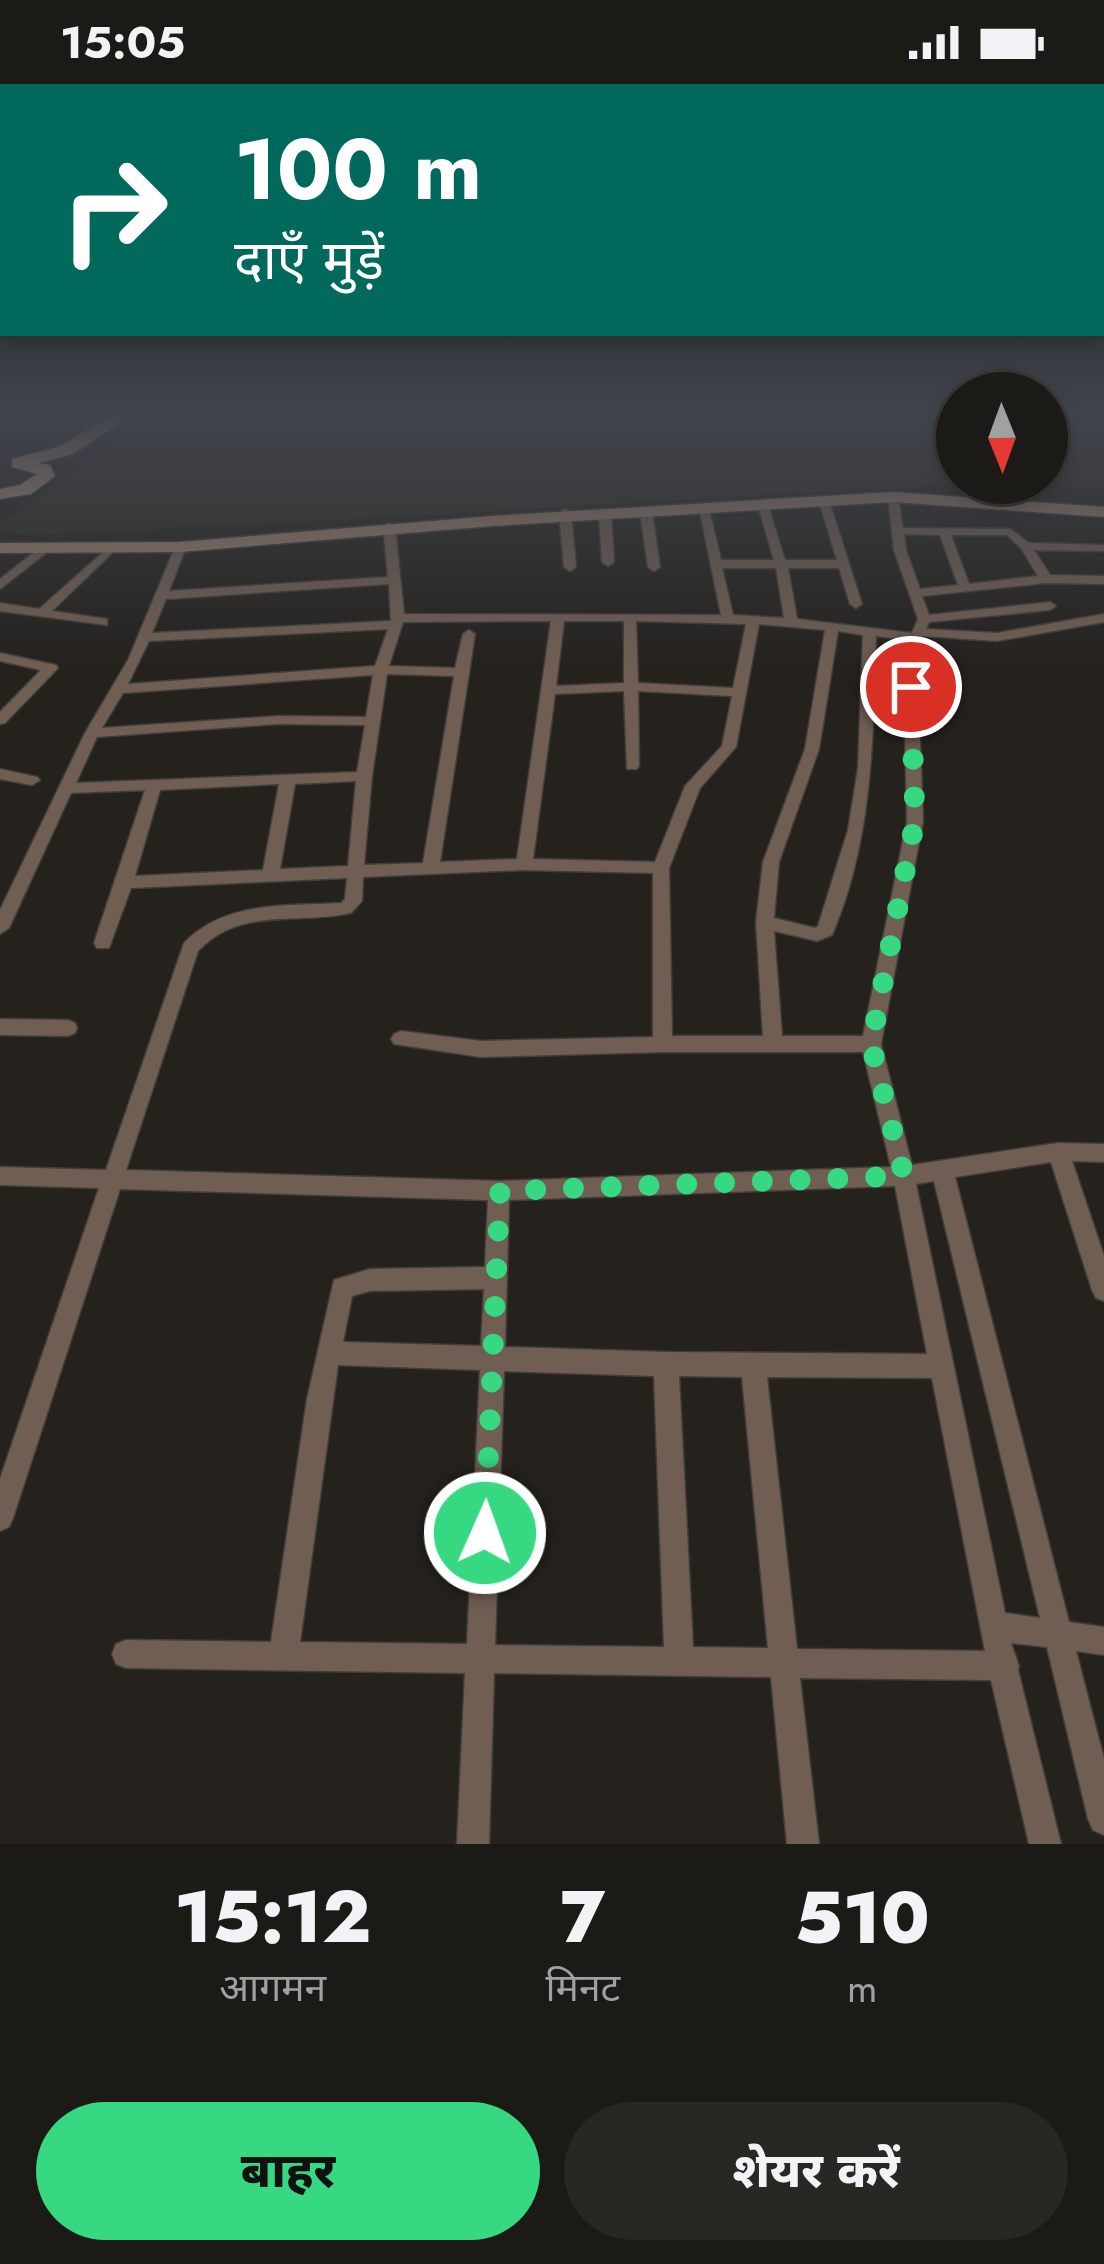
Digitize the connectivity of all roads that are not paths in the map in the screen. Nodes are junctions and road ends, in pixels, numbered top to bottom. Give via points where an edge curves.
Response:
1 (850, 500) edge
2 (893, 500) edge
3 (937, 500) edge
4 (824, 502) junction
5 (790, 503) junction
6 (763, 506) junction
7 (703, 509) junction
8 (646, 512) junction
9 (1104, 512) edge
10 (566, 514) junction
11 (605, 514) junction
12 (389, 528) junction
13 (898, 531) junction
14 (944, 531) junction
15 (0, 546) edge
16 (1026, 546) junction
17 (180, 547) junction
18 (1104, 548) edge
19 (45, 549) junction
20 (110, 549) junction
21 (608, 562) dead end
22 (716, 564) junction
23 (781, 564) junction
24 (844, 564) junction
25 (570, 567) dead end
26 (654, 567) dead end
27 (1046, 579) junction
28 (395, 580) junction
29 (1104, 580) edge
30 (0, 585) edge
31 (965, 588) junction
32 (915, 593) junction
33 (164, 595) junction
34 (856, 604) dead end
35 (1050, 606) dead end
36 (0, 607) edge
37 (41, 614) junction
38 (630, 617) junction
39 (1104, 618) edge
40 (558, 619) junction
41 (728, 619) junction
42 (753, 621) junction
43 (102, 622) dead end
44 (397, 622) junction
45 (791, 622) junction
46 (832, 628) junction
47 (920, 629) junction
48 (870, 632) junction
49 (469, 634) dead end
50 (146, 637) junction
51 (0, 656) edge
52 (380, 670) junction
53 (461, 672) junction
54 (630, 687) junction
55 (118, 689) junction
56 (546, 690) junction
57 (740, 692) junction
58 (0, 720) edge
59 (373, 721) junction
60 (92, 734) junction
61 (632, 766) dead end
62 (0, 774) edge
63 (364, 776) junction
64 (289, 779) junction
65 (32, 780) dead end
66 (154, 785) junction
67 (69, 788) junction
68 (524, 864) junction
69 (431, 867) junction
70 (661, 868) junction
71 (356, 870) junction
72 (271, 874) junction
73 (125, 882) junction
74 (765, 922) junction
75 (0, 928) edge
76 (104, 943) dead end
77 (0, 1027) edge
78 (68, 1028) dead end
79 (400, 1039) dead end
80 (773, 1043) junction
81 (663, 1044) junction
82 (871, 1044) junction
83 (1058, 1152) junction
84 (1104, 1153) edge
85 (942, 1170) junction
86 (0, 1176) edge
87 (904, 1176) junction
88 (115, 1180) junction
89 (500, 1191) junction
90 (496, 1278) junction
91 (1104, 1290) edge
92 (327, 1354) junction
93 (492, 1361) junction
94 (666, 1364) junction
95 (753, 1364) junction
96 (943, 1366) junction
97 (0, 1518) edge
98 (1026, 1631) junction
99 (1104, 1641) edge
100 (126, 1654) dead end
101 (284, 1654) junction
102 (679, 1661) junction
103 (784, 1661) junction
104 (480, 1662) junction
105 (1005, 1666) junction
106 (1104, 1819) edge
107 (472, 1844) edge
108 (803, 1844) edge
109 (1045, 1844) edge

1 - 4 street
2 - 13 street
3 - 9 street
4 - 5 street
4 - 24 street
5 - 6 street
5 - 10 street
6 - 7 street
6 - 23 street
7 - 8 street
7 - 22 street
8 - 11 street
8 - 26 street
10 - 11 street
10 - 12 street
10 - 25 street
11 - 21 street
12 - 15 street
12 - 17 street
12 - 28 street
13 - 14 street
13 - 32 street
14 - 16 street via 1010,532
14 - 31 street
15 - 19 street
16 - 18 street
16 - 27 street
17 - 20 street
17 - 33 street
19 - 20 street
19 - 30 street
20 - 37 street
22 - 23 street
22 - 41 street
23 - 24 street
23 - 45 street
24 - 34 street
27 - 29 street
27 - 31 street
28 - 33 street
28 - 44 street
31 - 32 street
32 - 47 street
33 - 50 street
35 - 47 street
36 - 37 street
37 - 43 street
38 - 40 street
38 - 41 street
38 - 54 street
39 - 47 street via 997,637
40 - 44 street
40 - 56 street
41 - 42 street
42 - 45 street
42 - 57 street
44 - 50 street
44 - 52 street
45 - 46 street
46 - 48 street
46 - 74 street via 819,720 771,862
47 - 48 street
47 - 82 street via 911,687 915,821
48 - 74 street via 856,830 826,930 817,935
49 - 53 street
50 - 55 street
51 - 58 street via 51,668
52 - 53 street
52 - 55 street
52 - 59 street
53 - 69 street
54 - 56 street
54 - 57 street
54 - 61 street
55 - 60 street
56 - 68 street
57 - 70 street via 729,747 693,786
59 - 60 street
59 - 63 street
60 - 67 street
62 - 65 street
63 - 64 street
63 - 71 street
64 - 66 street
64 - 72 street
66 - 67 street
66 - 73 street
67 - 75 street
68 - 69 street
68 - 70 street
69 - 71 street
70 - 81 street
71 - 72 street
71 - 88 street via 345,909 222,920 202,931
72 - 73 street
73 - 76 street
74 - 80 street
77 - 78 street
79 - 81 street via 481,1049
80 - 81 street
80 - 82 street
82 - 87 street
83 - 84 street
83 - 85 street
83 - 91 street
85 - 87 street
85 - 98 street
86 - 88 street
87 - 89 street
87 - 96 street
88 - 89 street
88 - 97 street
89 - 90 street
90 - 92 street via 356,1281 336,1301
90 - 93 street
92 - 93 street
92 - 101 street
93 - 94 street
93 - 104 street
94 - 95 street
94 - 102 street
95 - 96 street
95 - 103 street
96 - 98 street
98 - 99 street
98 - 105 street
98 - 106 street
100 - 101 street
101 - 104 street
102 - 103 street
102 - 104 street
103 - 105 street
103 - 108 street
104 - 107 street
105 - 109 street

